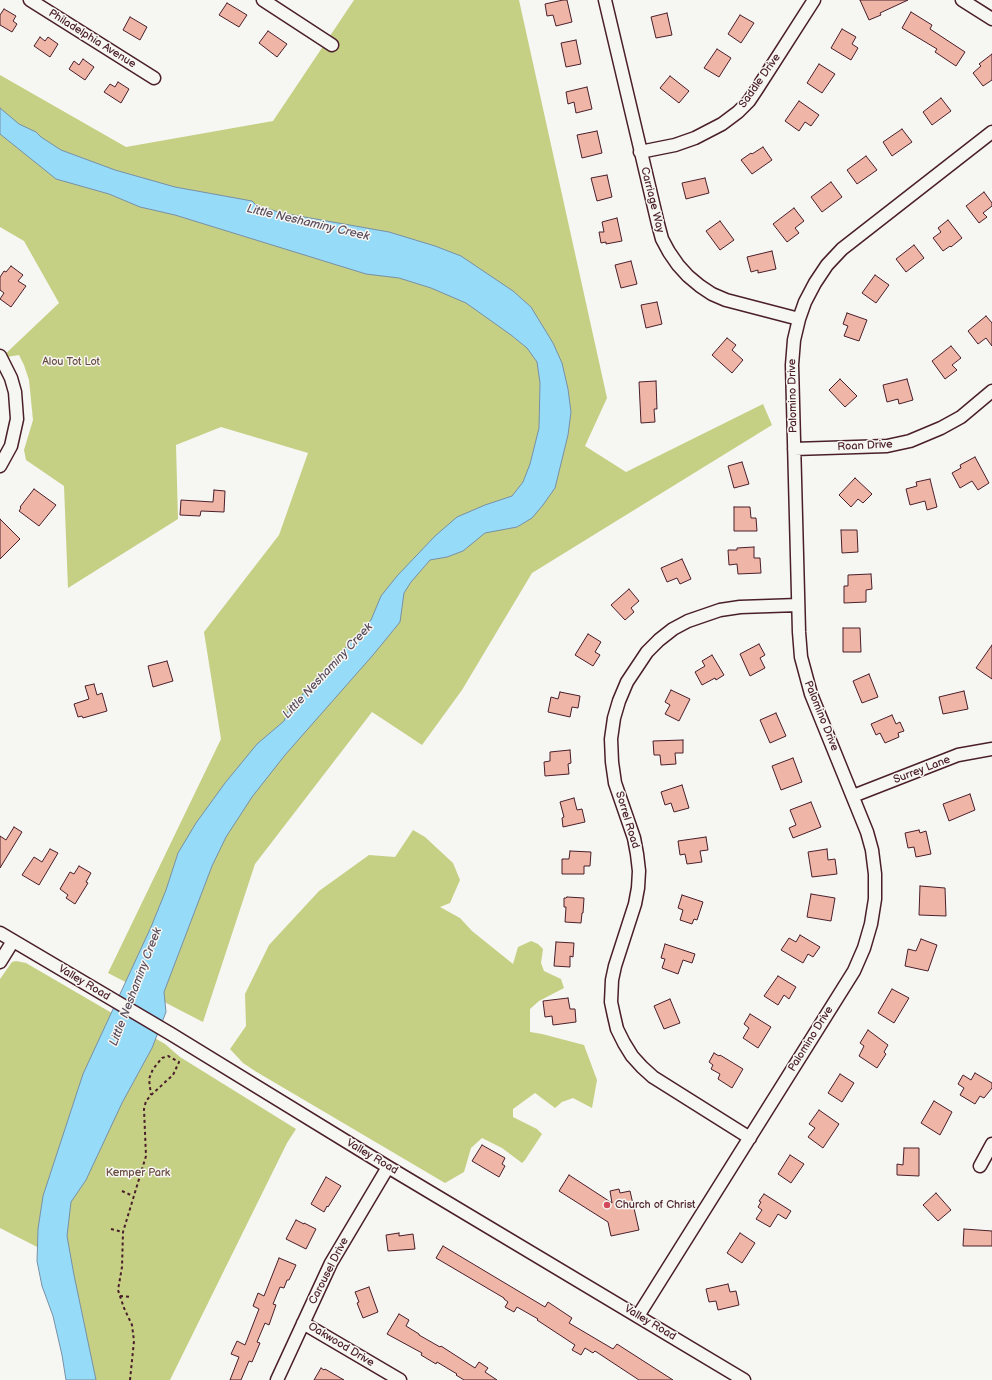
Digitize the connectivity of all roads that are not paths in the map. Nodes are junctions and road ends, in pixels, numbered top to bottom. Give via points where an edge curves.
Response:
1 (30, 0) edge
2 (263, 0) edge
3 (605, 0) edge
4 (814, 0) edge
5 (962, 0) edge
6 (992, 19) edge
7 (332, 45) dead end
8 (154, 78) dead end
9 (992, 132) edge
10 (640, 152) junction
11 (799, 319) junction
12 (0, 356) edge
13 (992, 391) edge
14 (794, 449) junction
15 (0, 466) edge
16 (798, 605) junction
17 (992, 749) edge
18 (853, 796) junction
19 (0, 933) edge
20 (13, 941) junction
21 (0, 962) edge
22 (750, 1138) junction
23 (992, 1144) edge
24 (980, 1166) dead end
25 (388, 1167) junction
26 (638, 1316) junction
27 (303, 1323) junction
28 (277, 1380) edge
29 (400, 1380) edge
30 (744, 1380) edge

1 - 8 street, Philadelphia Avenue
2 - 7 street
3 - 10 street, Carriage Way
4 - 10 street, Saddle Drive via 757,90 738,112 695,138
5 - 6 street
9 - 11 street, Palomino Drive via 842,250 815,282
10 - 11 street, Carriage Way via 662,239 688,276 712,294 726,300
11 - 14 street, Palomino Drive via 792,365
12 - 15 street via 11,378 17,413 11,446
13 - 14 street, Roan Drive via 954,420 910,441 887,446
14 - 16 street, Palomino Drive
16 - 18 street, Palomino Drive via 801,657 807,682
16 - 22 street, Sorrel Road via 720,610 673,629 647,652 627,682 614,718 611,739 615,783 634,838 639,871 635,904 612,980 612,1002 617,1029 632,1056 653,1077
17 - 18 street, Surrey Lane via 958,756
18 - 22 street, Palomino Drive via 867,832 874,862 875,899 864,948 854,971
19 - 20 street, Valley Road
20 - 21 street
20 - 25 street, Valley Road
22 - 26 street, Palomino Drive
23 - 24 street
25 - 26 street, Valley Road
25 - 27 street, Carousel Drive via 335,1256
26 - 30 street, Valley Road
27 - 28 street, Carousel Drive
27 - 29 street, Oakwood Drive

